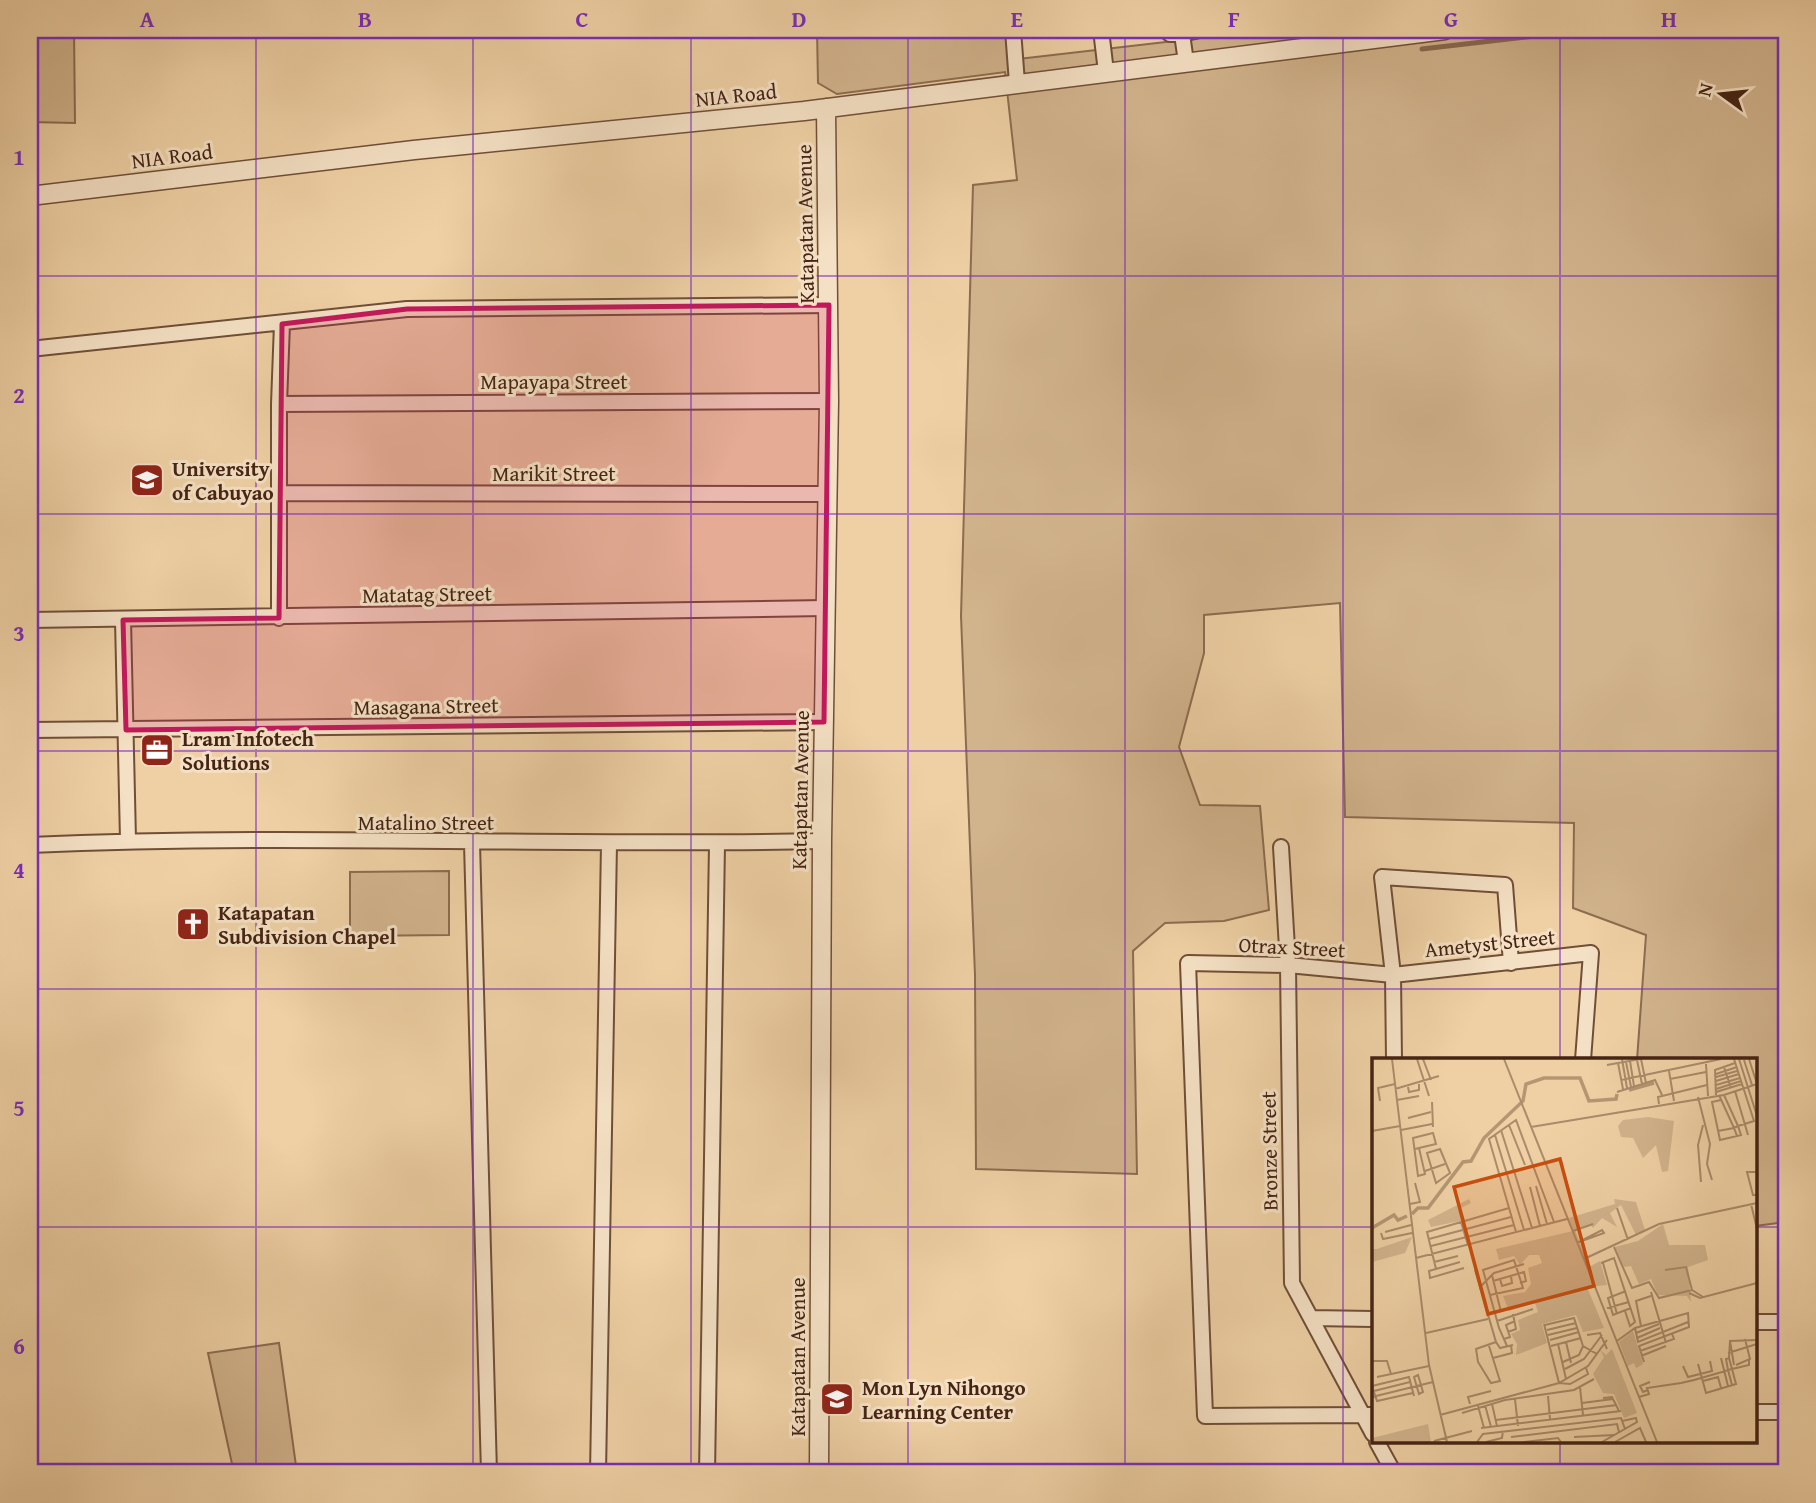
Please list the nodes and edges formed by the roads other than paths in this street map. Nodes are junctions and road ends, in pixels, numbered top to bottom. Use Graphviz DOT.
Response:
graph roads {
  1 [pos="1013,30"];
  2 [pos="1101,30"];
  3 [pos="1165,30"];
  4 [pos="1199,30"];
  5 [pos="1445,30"];
  6 [pos="1420,31"];
  7 [pos="1182,34"];
  8 [pos="1186,62"];
  9 [pos="1106,72"];
  10 [pos="1017,83"];
  11 [pos="826,108"];
  12 [pos="30,196"];
  13 [pos="829,305"];
  14 [pos="282,324"];
  15 [pos="30,349"];
  16 [pos="829,401"];
  17 [pos="279,404"];
  18 [pos="279,493"];
  19 [pos="828,494"];
  20 [pos="825,608"];
  21 [pos="279,618"];
  22 [pos="30,620"];
  23 [pos="123,620"];
  24 [pos="824,722"];
  25 [pos="30,730"];
  26 [pos="126,730"];
  27 [pos="128,840"];
  28 [pos="822,841"];
  29 [pos="472,843"];
  30 [pos="609,844"];
  31 [pos="717,844"];
  32 [pos="30,845"];
  33 [pos="1281,847"];
  34 [pos="1511,962"];
  35 [pos="1288,965"];
  36 [pos="1393,975"];
  37 [pos="1394,1058"];
  38 [pos="1583,1058"];
  39 [pos="1311,1318"];
  40 [pos="1372,1319"];
  41 [pos="1756,1322"];
  42 [pos="1786,1322"];
  43 [pos="1756,1412"];
  44 [pos="1786,1412"];
  45 [pos="1368,1415"];
  46 [pos="1378,1444"];
  47 [pos="489,1473"];
  48 [pos="598,1473"];
  49 [pos="707,1473"];
  50 [pos="819,1473"];
  51 [pos="1394,1473"];
  1 -- 10 [label="street"];
  2 -- 9 [label="street"];
  3 -- 7 [label="street"];
  4 -- 7 [label="street"];
  5 -- 6 [label="street, NIA Road"];
  6 -- 8 [label="street, NIA Road"];
  7 -- 8 [label="street"];
  8 -- 9 [label="street, NIA Road"];
  9 -- 10 [label="street, NIA Road"];
  10 -- 11 [label="street, NIA Road"];
  11 -- 12 [label="street, NIA Road"];
  11 -- 13 [label="street, Katapatan Avenue"];
  13 -- 14 [label="street"];
  13 -- 16 [label="street, Katapatan Avenue"];
  14 -- 15 [label="street"];
  14 -- 17 [label="street"];
  16 -- 17 [label="street, Mapayapa Street"];
  16 -- 19 [label="street, Katapatan Avenue"];
  17 -- 18 [label="street"];
  18 -- 19 [label="street, Marikit Street"];
  18 -- 21 [label="street"];
  19 -- 20 [label="street, Katapatan Avenue"];
  20 -- 21 [label="street, Matatag Street"];
  20 -- 24 [label="street, Katapatan Avenue"];
  21 -- 23 [label="street, Matatag Street"];
  22 -- 23 [label="street, Matatag Street"];
  23 -- 26 [label="street"];
  24 -- 26 [label="street, Masagana Street"];
  24 -- 28 [label="street, Katapatan Avenue"];
  25 -- 26 [label="street, Masagana Street"];
  26 -- 27 [label="street"];
  27 -- 29 [label="street, Matalino Street"];
  27 -- 32 [label="street, Matalino Street"];
  28 -- 31 [label="street, Matalino Street"];
  28 -- 50 [label="street, Katapatan Avenue"];
  29 -- 30 [label="street, Matalino Street"];
  29 -- 47 [label="street"];
  30 -- 31 [label="street, Matalino Street"];
  30 -- 48 [label="street"];
  31 -- 49 [label="street"];
  33 -- 35 [label="street, Bronze Street"];
  34 -- 36 [label="street, Ametyst Street"];
  34 -- 36 [label="street"];
  34 -- 38 [label="street, Ametyst Street"];
  35 -- 36 [label="street, Otrax Street"];
  35 -- 39 [label="street, Bronze Street"];
  35 -- 45 [label="street, Otrax Street"];
  36 -- 37 [label="street"];
  39 -- 40 [label="street"];
  39 -- 45 [label="street, Bronze Street"];
  41 -- 42 [label="street"];
  43 -- 44 [label="street"];
  46 -- 51 [label="street"];
}
